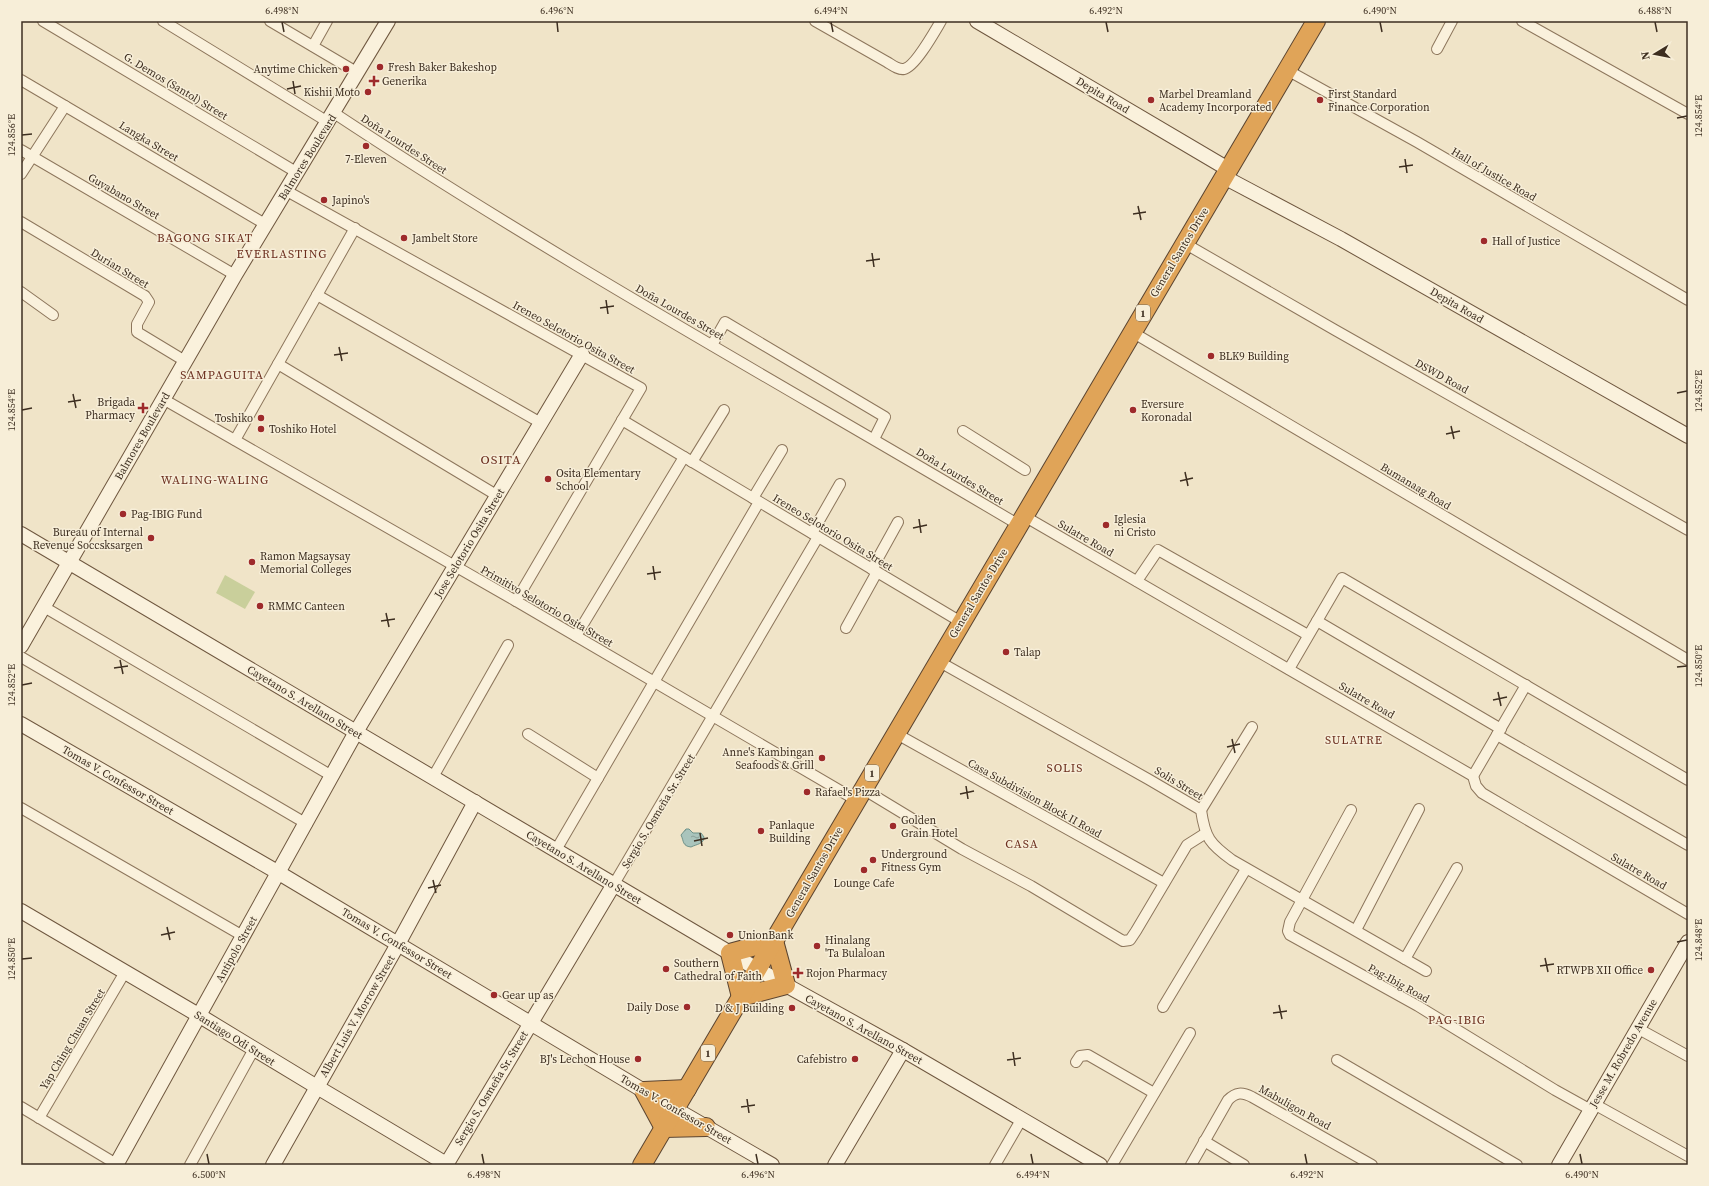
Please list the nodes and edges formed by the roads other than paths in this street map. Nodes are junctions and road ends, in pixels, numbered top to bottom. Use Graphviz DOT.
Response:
graph roads {
  1 [pos="43,21"];
  2 [pos="162,21"];
  3 [pos="270,21"];
  4 [pos="327,21"];
  5 [pos="388,21"];
  6 [pos="815,21"];
  7 [pos="942,21"];
  8 [pos="977,21"];
  9 [pos="1316,21"];
  10 [pos="1452,21"];
  11 [pos="1522,21"];
  12 [pos="312,46"];
  13 [pos="1437,49"];
  14 [pos="1287,70"];
  15 [pos="358,73"];
  16 [pos="21,80"];
  17 [pos="65,106"];
  18 [pos="1688,114"];
  19 [pos="331,117"];
  20 [pos="21,150"];
  21 [pos="32,157"];
  22 [pos="296,172"];
  23 [pos="1226,173"];
  24 [pos="21,174"];
  25 [pos="285,190"];
  26 [pos="21,222"];
  27 [pos="265,224"];
  28 [pos="355,228"];
  29 [pos="1184,243"];
  30 [pos="235,275"];
  31 [pos="21,292"];
  32 [pos="317,295"];
  33 [pos="1688,300"];
  34 [pos="53,314"];
  35 [pos="1132,332"];
  36 [pos="712,344"];
  37 [pos="582,354"];
  38 [pos="185,361"];
  39 [pos="278,364"];
  40 [pos="163,399"];
  41 [pos="724,410"];
  42 [pos="622,420"];
  43 [pos="542,423"];
  44 [pos="963,431"];
  45 [pos="1688,436"];
  46 [pos="874,439"];
  47 [pos="236,440"];
  48 [pos="782,450"];
  49 [pos="688,460"];
  50 [pos="1025,470"];
  51 [pos="840,484"];
  52 [pos="498,496"];
  53 [pos="756,500"];
  54 [pos="1021,520"];
  55 [pos="898,522"];
  56 [pos="1688,530"];
  57 [pos="21,534"];
  58 [pos="815,535"];
  59 [pos="70,563"];
  60 [pos="456,567"];
  61 [pos="874,571"];
  62 [pos="1137,581"];
  63 [pos="516,601"];
  64 [pos="44,607"];
  65 [pos="1317,621"];
  66 [pos="960,622"];
  67 [pos="846,628"];
  68 [pos="1308,635"];
  69 [pos="576,636"];
  70 [pos="508,645"];
  71 [pos="21,646"];
  72 [pos="21,657"];
  73 [pos="1688,660"];
  74 [pos="938,661"];
  75 [pos="1289,669"];
  76 [pos="654,682"];
  77 [pos="1526,685"];
  78 [pos="713,716"];
  79 [pos="21,724"];
  80 [pos="1252,727"];
  81 [pos="356,732"];
  82 [pos="1499,732"];
  83 [pos="895,733"];
  84 [pos="528,734"];
  85 [pos="332,776"];
  86 [pos="1473,776"];
  87 [pos="433,778"];
  88 [pos="598,778"];
  89 [pos="1688,780"];
  90 [pos="860,795"];
  91 [pos="475,802"];
  92 [pos="21,808"];
  93 [pos="1418,809"];
  94 [pos="1201,810"];
  95 [pos="1351,810"];
  96 [pos="307,824"];
  97 [pos="1206,832"];
  98 [pos="1688,845"];
  99 [pos="556,850"];
  100 [pos="1457,868"];
  101 [pos="1246,869"];
  102 [pos="279,873"];
  103 [pos="1164,883"];
  104 [pos="614,884"];
  105 [pos="1303,900"];
  106 [pos="21,911"];
  107 [pos="1688,914"];
  108 [pos="1356,930"];
  109 [pos="243,936"];
  110 [pos="774,941"];
  111 [pos="1688,942"];
  112 [pos="398,944"];
  113 [pos="730,953"];
  114 [pos="1405,959"];
  115 [pos="757,970"];
  116 [pos="1426,971"];
  117 [pos="126,972"];
  118 [pos="786,985"];
  119 [pos="741,997"];
  120 [pos="1163,1007"];
  121 [pos="200,1016"];
  122 [pos="530,1023"];
  123 [pos="1637,1028"];
  124 [pos="1190,1033"];
  125 [pos="254,1049"];
  126 [pos="903,1050"];
  127 [pos="1688,1056"];
  128 [pos="1337,1060"];
  129 [pos="1076,1062"];
  130 [pos="317,1088"];
  131 [pos="687,1089"];
  132 [pos="644,1091"];
  133 [pos="1154,1093"];
  134 [pos="21,1107"];
  135 [pos="1593,1107"];
  136 [pos="674,1109"];
  137 [pos="38,1118"];
  138 [pos="1021,1120"];
  139 [pos="706,1127"];
  140 [pos="664,1128"];
  141 [pos="1204,1141"];
  142 [pos="1688,1156"];
  143 [pos="117,1165"];
  144 [pos="190,1165"];
  145 [pos="273,1165"];
  146 [pos="447,1165"];
  147 [pos="642,1165"];
  148 [pos="772,1165"];
  149 [pos="835,1165"];
  150 [pos="995,1165"];
  151 [pos="1100,1165"];
  152 [pos="1112,1165"];
  153 [pos="1191,1165"];
  154 [pos="1244,1165"];
  155 [pos="1372,1165"];
  156 [pos="1517,1165"];
  157 [pos="1559,1165"];
  1 -- 22 [label="street, G. Demos (Santol) Street"];
  2 -- 19 [label="street, Doña Lourdes Street"];
  3 -- 12 [label="street"];
  4 -- 12 [label="street"];
  5 -- 15 [label="street, Balmores Boulevard"];
  6 -- 7 [label="street"];
  8 -- 23 [label="street, Depita Road"];
  9 -- 14 [label="highway, General Santos Drive / 1"];
  10 -- 13 [label="street"];
  11 -- 18 [label="street"];
  12 -- 15 [label="street"];
  14 -- 23 [label="highway, General Santos Drive / 1"];
  14 -- 33 [label="street, Hall of Justice Road"];
  15 -- 19 [label="street, Balmores Boulevard"];
  16 -- 17 [label="street, Langka Street"];
  17 -- 21 [label="street"];
  17 -- 27 [label="street, Langka Street"];
  19 -- 22 [label="street, Balmores Boulevard"];
  19 -- 36 [label="street, Doña Lourdes Street"];
  20 -- 21 [label="street, Guyabano Street"];
  21 -- 24 [label="street"];
  21 -- 30 [label="street, Guyabano Street"];
  22 -- 25 [label="street, Balmores Boulevard"];
  23 -- 29 [label="highway, General Santos Drive / 1"];
  23 -- 45 [label="street, Depita Road"];
  25 -- 27 [label="street, Balmores Boulevard"];
  25 -- 28 [label="street, Ireneo Selotorio Osita Street"];
  26 -- 38 [label="street, Durian Street"];
  27 -- 30 [label="street, Balmores Boulevard"];
  28 -- 32 [label="street"];
  28 -- 37 [label="street, Ireneo Selotorio Osita Street"];
  29 -- 35 [label="highway, General Santos Drive / 1"];
  29 -- 56 [label="street, DSWD Road"];
  30 -- 38 [label="street, Balmores Boulevard"];
  31 -- 34 [label="street"];
  32 -- 39 [label="street"];
  32 -- 43 [label="street"];
  35 -- 54 [label="highway, General Santos Drive / 1"];
  35 -- 73 [label="street, Bumanaag Road"];
  36 -- 46 [label="street, Doña Lourdes Street"];
  36 -- 46 [label="street"];
  37 -- 42 [label="street, Ireneo Selotorio Osita Street"];
  37 -- 43 [label="street, Jose Selotorio Osita Street"];
  38 -- 40 [label="street, Balmores Boulevard"];
  39 -- 47 [label="street"];
  39 -- 52 [label="street"];
  40 -- 47 [label="street, Primitivo Selotorio Osita Street"];
  40 -- 59 [label="street, Balmores Boulevard"];
  41 -- 49 [label="street"];
  42 -- 49 [label="street, Ireneo Selotorio Osita Street"];
  42 -- 63 [label="street"];
  43 -- 52 [label="street, Jose Selotorio Osita Street"];
  44 -- 50 [label="street"];
  46 -- 54 [label="street, Doña Lourdes Street"];
  47 -- 60 [label="street, Primitivo Selotorio Osita Street"];
  48 -- 53 [label="street"];
  49 -- 53 [label="street, Ireneo Selotorio Osita Street"];
  49 -- 69 [label="street"];
  51 -- 58 [label="street, Sergio S. Osmeña Sr. Street"];
  52 -- 60 [label="street, Jose Selotorio Osita Street"];
  53 -- 58 [label="street, Ireneo Selotorio Osita Street"];
  53 -- 76 [label="street"];
  54 -- 62 [label="street, Sulatre Road"];
  54 -- 66 [label="highway, General Santos Drive / 1"];
  55 -- 61 [label="street"];
  57 -- 59 [label="street, Cayetano S. Arellano Street"];
  58 -- 61 [label="street, Ireneo Selotorio Osita Street"];
  58 -- 78 [label="street, Sergio S. Osmeña Sr. Street"];
  59 -- 64 [label="street, Balmores Boulevard"];
  59 -- 81 [label="street, Cayetano S. Arellano Street"];
  60 -- 63 [label="street, Primitivo Selotorio Osita Street"];
  60 -- 81 [label="street, Jose Selotorio Osita Street"];
  61 -- 66 [label="street, Ireneo Selotorio Osita Street"];
  61 -- 67 [label="street"];
  62 -- 68 [label="street"];
  62 -- 75 [label="street, Sulatre Road"];
  63 -- 69 [label="street, Primitivo Selotorio Osita Street"];
  64 -- 71 [label="street, Balmores Boulevard"];
  64 -- 85 [label="street"];
  65 -- 68 [label="street"];
  65 -- 77 [label="street"];
  65 -- 82 [label="street"];
  66 -- 74 [label="highway, General Santos Drive / 1"];
  68 -- 75 [label="street"];
  69 -- 76 [label="street, Primitivo Selotorio Osita Street"];
  70 -- 87 [label="street"];
  72 -- 96 [label="street"];
  74 -- 83 [label="highway, General Santos Drive / 1"];
  74 -- 94 [label="street, Solis Street"];
  75 -- 86 [label="street, Sulatre Road"];
  76 -- 78 [label="street, Primitivo Selotorio Osita Street"];
  76 -- 88 [label="street"];
  77 -- 82 [label="street"];
  77 -- 89 [label="street"];
  78 -- 90 [label="street, Primitivo Selotorio Osita Street"];
  78 -- 104 [label="street, Sergio S. Osmeña Sr. Street"];
  79 -- 102 [label="street, Tomas V. Confessor Street"];
  80 -- 94 [label="street"];
  81 -- 85 [label="street, Antipolo Street"];
  81 -- 87 [label="street, Cayetano S. Arellano Street"];
  82 -- 86 [label="street"];
  82 -- 98 [label="street"];
  83 -- 90 [label="highway, General Santos Drive / 1"];
  83 -- 103 [label="street, Casa Subdivision Block II Road"];
  84 -- 88 [label="street"];
  85 -- 96 [label="street, Antipolo Street"];
  86 -- 107 [label="street, Sulatre Road"];
  87 -- 91 [label="street, Cayetano S. Arellano Street"];
  88 -- 99 [label="street"];
  90 -- 103 [label="street, Primitivo Selotorio Osita Street"];
  90 -- 110 [label="highway, General Santos Drive / 1"];
  91 -- 99 [label="street, Cayetano S. Arellano Street"];
  91 -- 112 [label="street, Albert Luis V. Morrow Street"];
  92 -- 109 [label="street"];
  93 -- 108 [label="street"];
  94 -- 97 [label="street, Solis Street"];
  95 -- 105 [label="street, Pag-Ibig Road"];
  96 -- 102 [label="street, Antipolo Street"];
  97 -- 101 [label="street, Solis Street"];
  97 -- 103 [label="street"];
  99 -- 104 [label="street, Cayetano S. Arellano Street"];
  100 -- 114 [label="street"];
  101 -- 105 [label="street, Solis Street"];
  101 -- 120 [label="street"];
  102 -- 109 [label="street, Antipolo Street"];
  102 -- 112 [label="street, Tomas V. Confessor Street"];
  104 -- 113 [label="street, Cayetano S. Arellano Street"];
  104 -- 122 [label="street, Sergio S. Osmeña Sr. Street"];
  105 -- 108 [label="street, Solis Street"];
  105 -- 135 [label="street, Pag-Ibig Road"];
  106 -- 117 [label="street, Santiago Odi Street"];
  108 -- 114 [label="street, Solis Street"];
  109 -- 121 [label="street, Antipolo Street"];
  110 -- 113 [label="highway"];
  110 -- 115 [label="highway, General Santos Drive / 1"];
  110 -- 118 [label="highway"];
  111 -- 123 [label="street, Jesse M. Robredo Avenue"];
  112 -- 122 [label="street, Tomas V. Confessor Street"];
  112 -- 130 [label="street, Albert Luis V. Morrow Street"];
  113 -- 115 [label="street, Cayetano S. Arellano Street"];
  113 -- 119 [label="highway"];
  114 -- 116 [label="street, Solis Street"];
  115 -- 118 [label="street, Cayetano S. Arellano Street"];
  115 -- 119 [label="highway, General Santos Drive / 1"];
  117 -- 121 [label="street, Santiago Odi Street"];
  117 -- 137 [label="street, Yap Ching Chuan Street"];
  118 -- 119 [label="highway"];
  118 -- 126 [label="street, Cayetano S. Arellano Street"];
  119 -- 131 [label="highway, General Santos Drive / 1"];
  121 -- 125 [label="street, Santiago Odi Street"];
  121 -- 143 [label="street, Antipolo Street"];
  122 -- 132 [label="street, Tomas V. Confessor Street"];
  122 -- 146 [label="street, Sergio S. Osmeña Sr. Street"];
  123 -- 127 [label="street"];
  123 -- 135 [label="street, Jesse M. Robredo Avenue"];
  124 -- 133 [label="street"];
  125 -- 130 [label="street, Santiago Odi Street"];
  125 -- 144 [label="street"];
  126 -- 138 [label="street, Cayetano S. Arellano Street"];
  126 -- 149 [label="street"];
  128 -- 156 [label="street"];
  129 -- 133 [label="street"];
  130 -- 145 [label="street, Albert Luis V. Morrow Street"];
  130 -- 146 [label="street, Santiago Odi Street"];
  131 -- 132 [label="highway"];
  131 -- 136 [label="highway, General Santos Drive / 1"];
  132 -- 136 [label="street, Tomas V. Confessor Street"];
  132 -- 140 [label="highway"];
  133 -- 152 [label="street"];
  134 -- 137 [label="street"];
  135 -- 142 [label="street, Pag-Ibig Road"];
  135 -- 157 [label="street, Jesse M. Robredo Avenue"];
  136 -- 139 [label="street, Tomas V. Confessor Street"];
  136 -- 140 [label="highway, General Santos Drive / 1"];
  137 -- 143 [label="street"];
  138 -- 150 [label="street"];
  138 -- 151 [label="street, Cayetano S. Arellano Street"];
  139 -- 140 [label="highway"];
  139 -- 148 [label="street, Tomas V. Confessor Street"];
  140 -- 147 [label="highway, General Santos Drive / 1"];
  141 -- 153 [label="street, Mabuligon Road"];
  141 -- 154 [label="street"];
  141 -- 155 [label="street, Mabuligon Road"];
}
